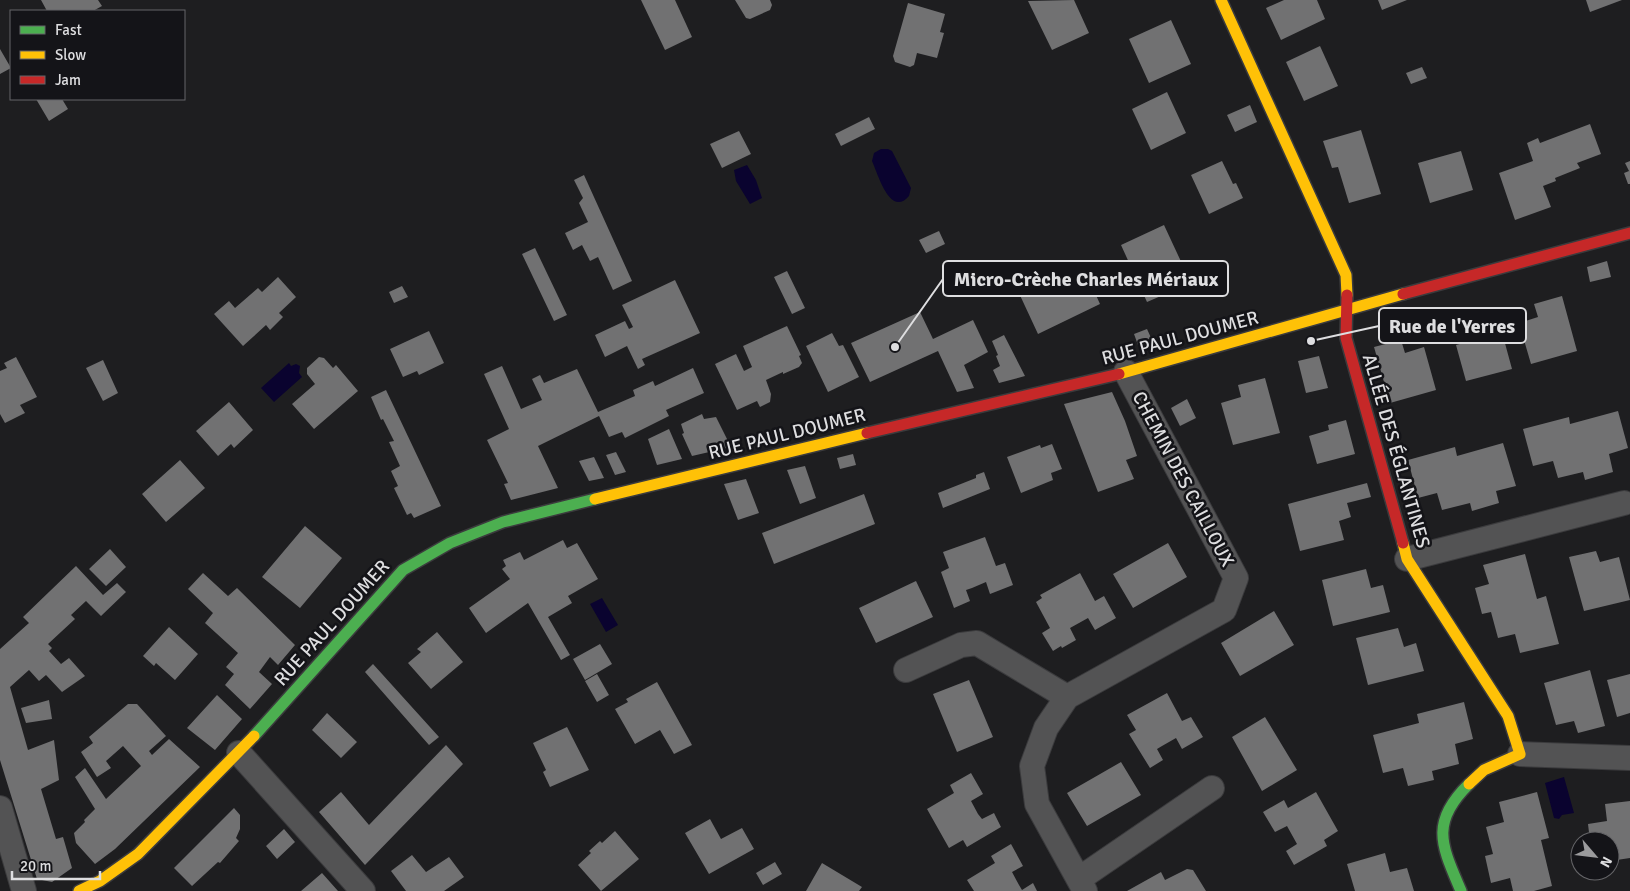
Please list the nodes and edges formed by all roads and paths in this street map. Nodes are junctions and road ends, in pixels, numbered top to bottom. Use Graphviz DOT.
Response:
graph roads {
  1 [pos="1221,0"];
  2 [pos="1630,233"];
  3 [pos="1348,310"];
  4 [pos="1126,372"];
  5 [pos="1624,503"];
  6 [pos="1407,559"];
  7 [pos="906,670"];
  8 [pos="1067,697"];
  9 [pos="239,753"];
  10 [pos="1520,754"];
  11 [pos="1630,758"];
  12 [pos="1212,788"];
  13 [pos="0,808"];
  14 [pos="1082,885"];
  15 [pos="24,891"];
  16 [pos="79,891"];
  17 [pos="363,891"];
  18 [pos="1461,891"];
  1 -- 3 [label="street, ALLÉE DES ÉGLANTINES"];
  2 -- 3 [label="street, RUE PAUL DOUMER"];
  3 -- 4 [label="street, RUE PAUL DOUMER"];
  3 -- 6 [label="street, ALLÉE DES ÉGLANTINES"];
  4 -- 8 [label="street, CHEMIN DES CAILLOUX"];
  4 -- 9 [label="street, RUE PAUL DOUMER"];
  5 -- 6 [label="street"];
  6 -- 10 [label="street, ALLÉE DES ÉGLANTINES"];
  7 -- 8 [label="street"];
  8 -- 14 [label="street, CHEMIN DES CAILLOUX"];
  9 -- 16 [label="street, RUE PAUL DOUMER"];
  9 -- 17 [label="street"];
  10 -- 11 [label="street"];
  10 -- 18 [label="street"];
  12 -- 14 [label="street"];
  13 -- 15 [label="street"];
}
